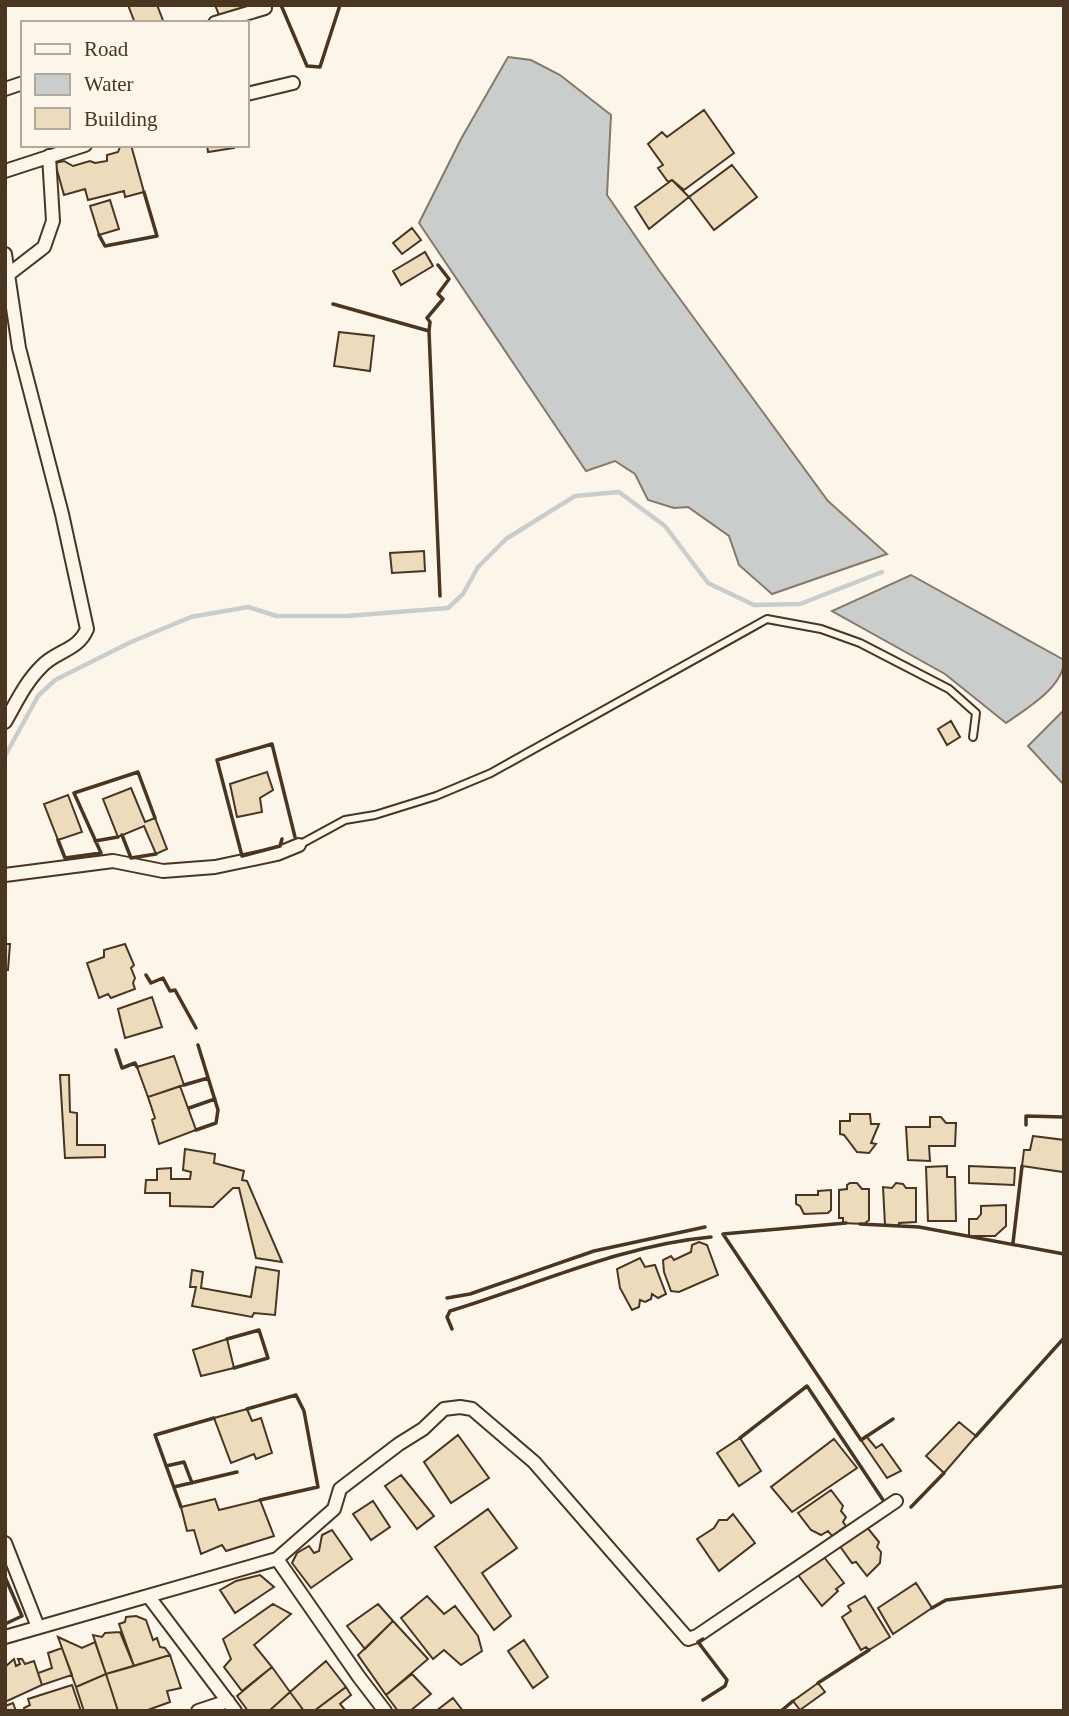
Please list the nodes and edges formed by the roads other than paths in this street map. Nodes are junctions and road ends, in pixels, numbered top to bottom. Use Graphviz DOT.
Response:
graph roads {
  1 [pos="265,8"];
  2 [pos="222,21"];
  3 [pos="293,83"];
  4 [pos="248,94"];
  5 [pos="79,147"];
  6 [pos="50,156"];
  7 [pos="5,171"];
  8 [pos="5,254"];
  9 [pos="9,274"];
  10 [pos="5,722"];
  11 [pos="974,737"];
  12 [pos="299,845"];
  13 [pos="5,874"];
  14 [pos="896,1501"];
  15 [pos="5,1543"];
  16 [pos="277,1559"];
  17 [pos="149,1597"];
  18 [pos="38,1627"];
  19 [pos="5,1637"];
  20 [pos="231,1706"];
  21 [pos="198,1711"];
  22 [pos="385,1711"];
  1 -- 2 [label="street"];
  3 -- 4 [label="street"];
  5 -- 6 [label="street"];
  6 -- 7 [label="street"];
  6 -- 9 [label="street"];
  8 -- 9 [label="street"];
  9 -- 10 [label="street"];
  11 -- 12 [label="lane"];
  12 -- 13 [label="street"];
  14 -- 16 [label="street"];
  15 -- 18 [label="street"];
  16 -- 17 [label="street"];
  16 -- 22 [label="street"];
  17 -- 18 [label="street"];
  17 -- 20 [label="street"];
  18 -- 19 [label="street"];
  20 -- 21 [label="street"];
}
